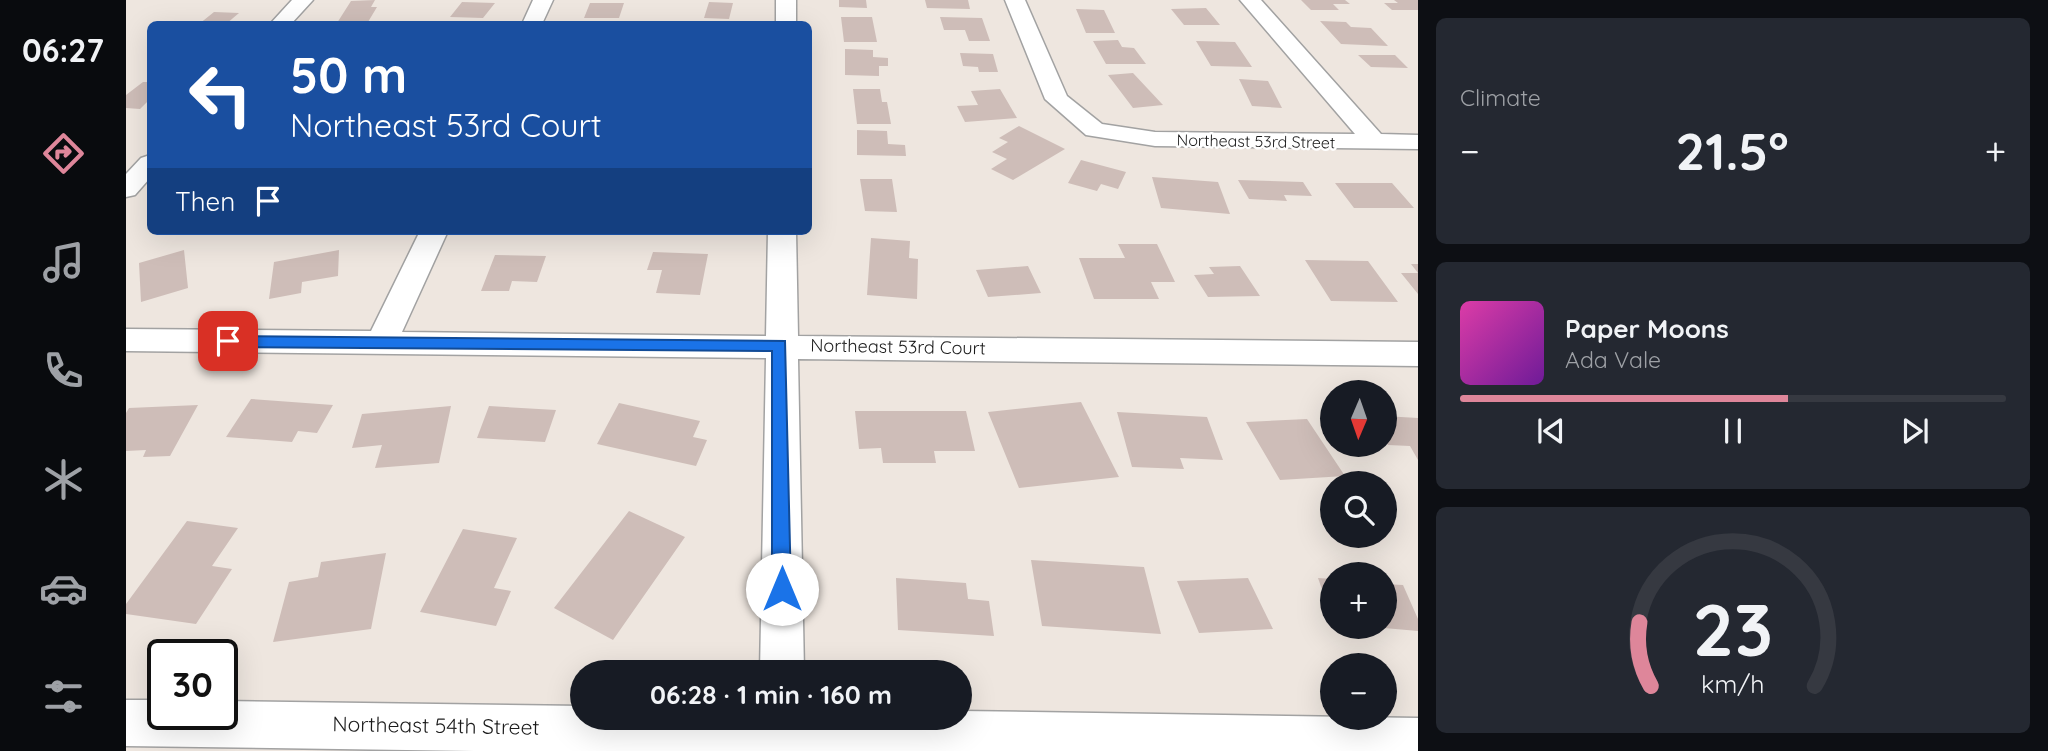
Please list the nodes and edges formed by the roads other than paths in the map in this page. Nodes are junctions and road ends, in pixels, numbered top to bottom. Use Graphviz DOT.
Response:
graph roads {
  1 [pos="303,0"];
  2 [pos="543,0"];
  3 [pos="786,0"];
  4 [pos="1015,0"];
  5 [pos="1250,0"];
  6 [pos="283,21"];
  7 [pos="533,21"];
  8 [pos="786,21"];
  9 [pos="1375,142"];
  10 [pos="1418,142"];
  11 [pos="147,166"];
  12 [pos="126,189"];
  13 [pos="432,235"];
  14 [pos="782,235"];
  15 [pos="126,340"];
  16 [pos="381,343"];
  17 [pos="780,345"];
  18 [pos="1418,354"];
  19 [pos="782,660"];
  20 [pos="126,723"];
  21 [pos="782,733"];
  22 [pos="212,737"];
  23 [pos="1418,741"];
  24 [pos="1332,746"];
  1 -- 6 [label="street"];
  2 -- 7 [label="street"];
  3 -- 8 [label="street"];
  4 -- 9 [label="street, Northeast 53rd Street"];
  5 -- 9 [label="street"];
  9 -- 10 [label="street, Northeast 53rd Street"];
  11 -- 12 [label="street"];
  13 -- 16 [label="street"];
  14 -- 17 [label="street"];
  15 -- 16 [label="street, Northeast 53rd Court"];
  16 -- 17 [label="street, Northeast 53rd Court"];
  17 -- 18 [label="street, Northeast 53rd Court"];
  17 -- 19 [label="street"];
  20 -- 22 [label="street, Northeast 54th Street"];
  21 -- 22 [label="street, Northeast 54th Street"];
  21 -- 24 [label="street, Northeast 54th Street"];
  23 -- 24 [label="street, Northeast 54th Street"];
}
